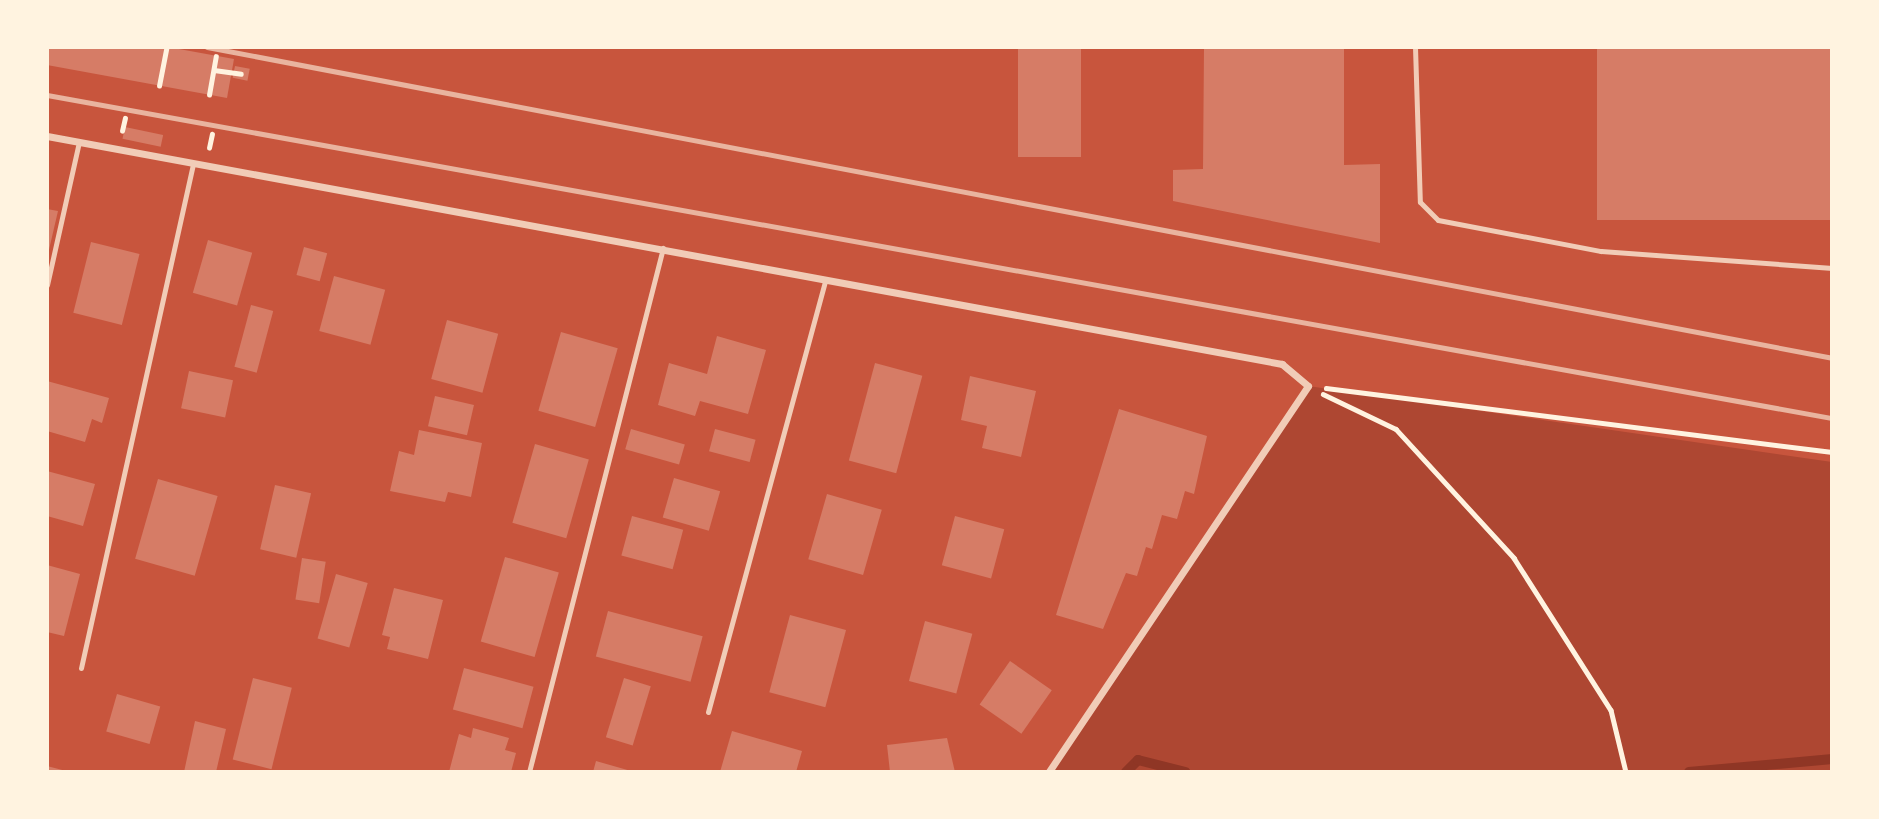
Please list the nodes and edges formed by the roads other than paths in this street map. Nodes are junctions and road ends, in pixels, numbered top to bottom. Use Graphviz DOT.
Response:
graph roads {
  1 [pos="1415,47"];
  2 [pos="47,136"];
  3 [pos="79,142"];
  4 [pos="193,164"];
  5 [pos="663,248"];
  6 [pos="1832,268"];
  7 [pos="825,280"];
  8 [pos="47,285"];
  9 [pos="82,668"];
  10 [pos="708,712"];
  11 [pos="529,772"];
  12 [pos="1049,772"];
  1 -- 6 [label="lane"];
  2 -- 3 [label="street"];
  3 -- 4 [label="street"];
  3 -- 8 [label="lane"];
  4 -- 5 [label="street"];
  4 -- 9 [label="lane"];
  5 -- 7 [label="street"];
  5 -- 11 [label="lane"];
  7 -- 10 [label="lane"];
  7 -- 12 [label="street"];
}
